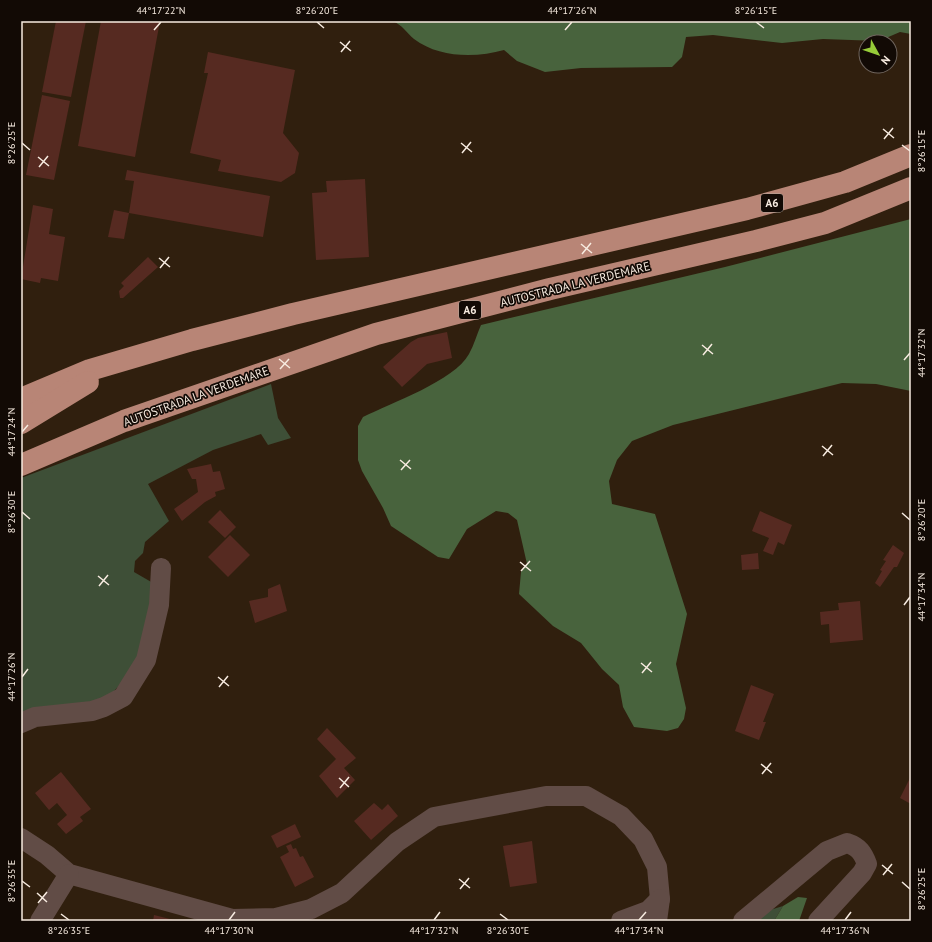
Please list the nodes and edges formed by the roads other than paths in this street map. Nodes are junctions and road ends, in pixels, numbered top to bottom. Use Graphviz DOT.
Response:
graph roads {
  1 [pos="911,155"];
  2 [pos="911,188"];
  3 [pos="145,354"];
  4 [pos="21,399"];
  5 [pos="21,423"];
  6 [pos="26,462"];
  7 [pos="161,568"];
  8 [pos="21,723"];
  9 [pos="21,838"];
  10 [pos="69,874"];
  11 [pos="660,899"];
  12 [pos="40,921"];
  13 [pos="621,921"];
  14 [pos="657,921"];
  15 [pos="743,921"];
  16 [pos="818,921"];
  1 -- 3 [label="highway, A6"];
  2 -- 6 [label="highway, AUTOSTRADA LA VERDEMARE / A6"];
  3 -- 4 [label="highway"];
  3 -- 5 [label="highway"];
  7 -- 8 [label="street"];
  9 -- 10 [label="street"];
  10 -- 11 [label="street"];
  10 -- 12 [label="street"];
  11 -- 13 [label="street"];
  11 -- 14 [label="street"];
  15 -- 16 [label="street"];
}
